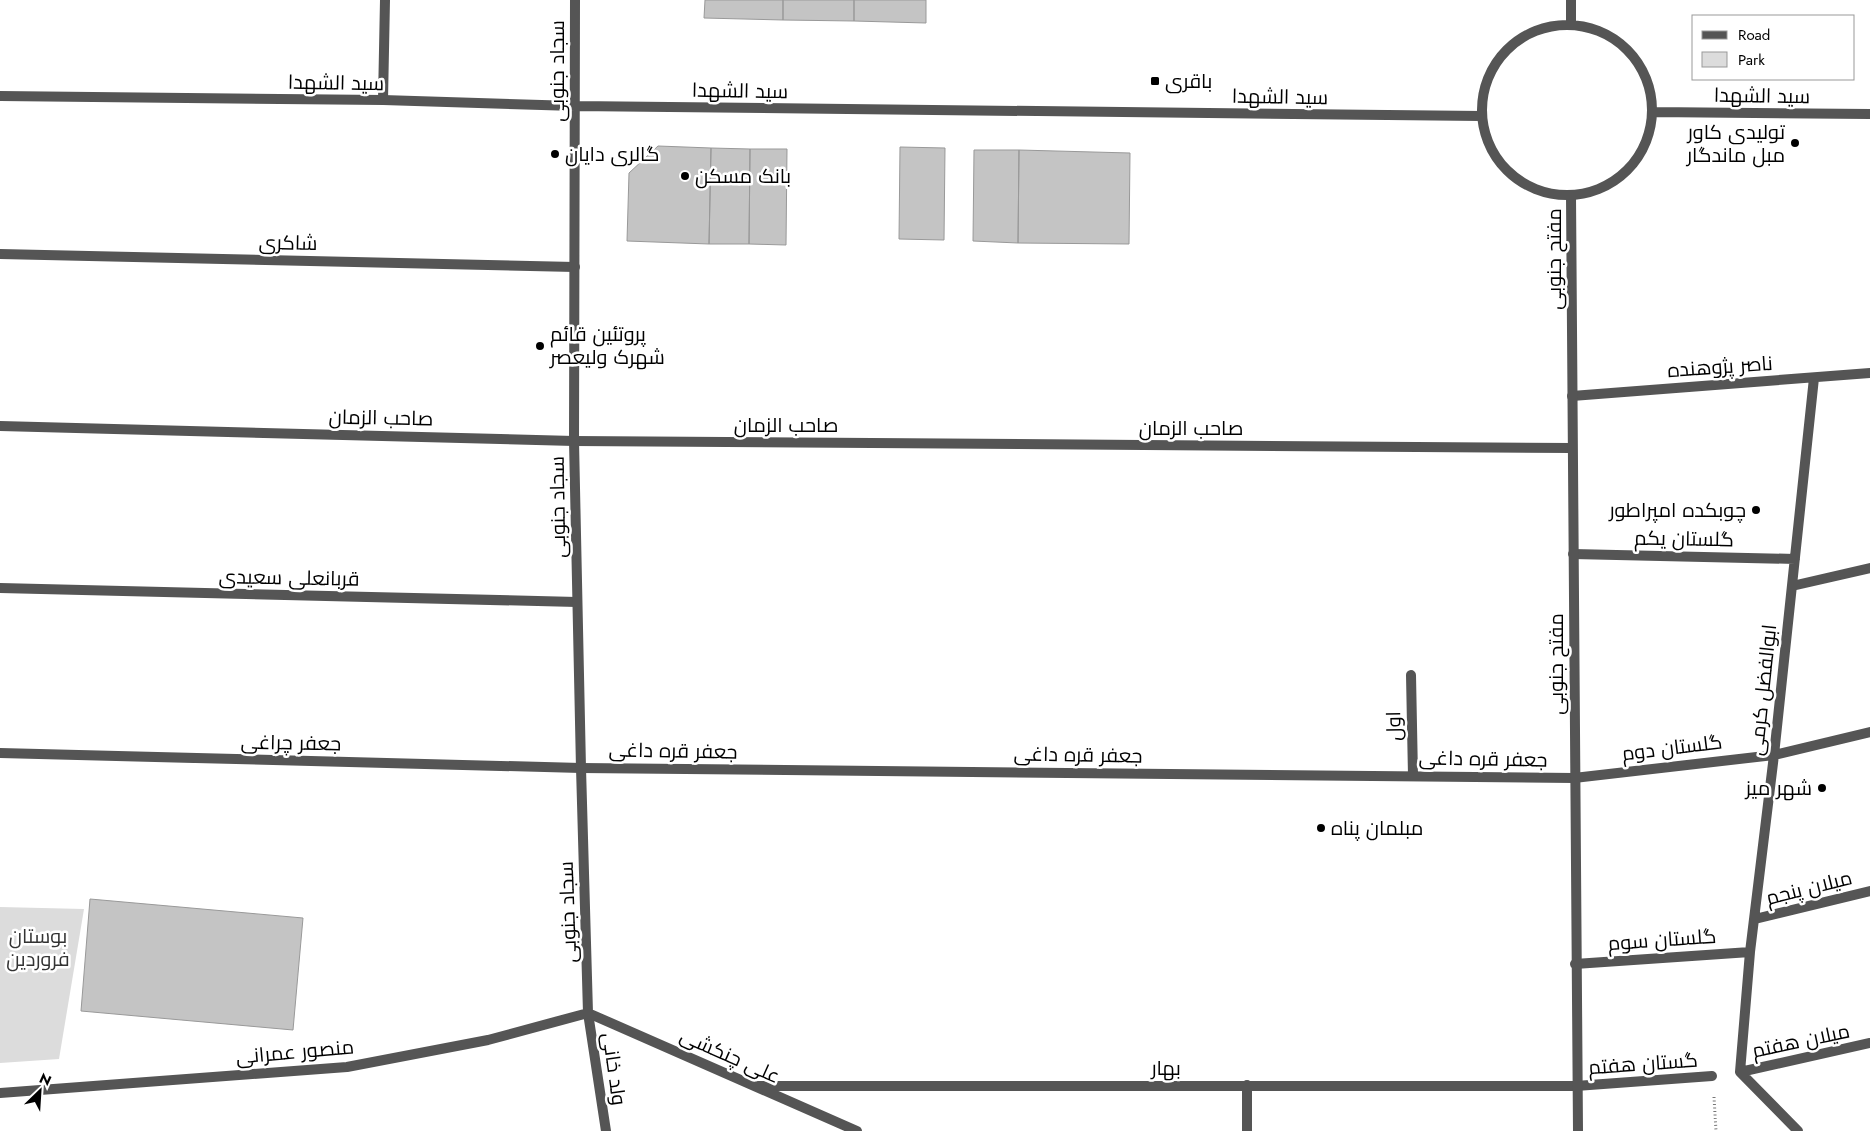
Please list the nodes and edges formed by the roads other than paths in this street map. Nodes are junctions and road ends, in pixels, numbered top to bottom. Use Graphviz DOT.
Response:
graph roads {
  1 [pos="385,0"];
  2 [pos="575,0"];
  3 [pos="1572,0"];
  4 [pos="1571,25"];
  5 [pos="0,96"];
  6 [pos="383,100"];
  7 [pos="575,106"];
  8 [pos="1653,112"];
  9 [pos="1870,114"];
  10 [pos="1481,116"];
  11 [pos="1571,196"];
  12 [pos="0,254"];
  13 [pos="575,267"];
  14 [pos="1870,372"];
  15 [pos="1814,378"];
  16 [pos="1572,396"];
  17 [pos="0,426"];
  18 [pos="574,440"];
  19 [pos="1572,448"];
  20 [pos="1573,554"];
  21 [pos="1795,559"];
  22 [pos="1870,568"];
  23 [pos="1792,586"];
  24 [pos="0,588"];
  25 [pos="577,602"];
  26 [pos="1411,675"];
  27 [pos="1870,732"];
  28 [pos="0,753"];
  29 [pos="1774,755"];
  30 [pos="580,768"];
  31 [pos="1413,776"];
  32 [pos="1574,778"];
  33 [pos="1870,891"];
  34 [pos="1756,919"];
  35 [pos="1750,952"];
  36 [pos="1575,964"];
  37 [pos="588,1013"];
  38 [pos="1870,1043"];
  39 [pos="1740,1072"];
  40 [pos="1712,1076"];
  41 [pos="1246,1085"];
  42 [pos="756,1086"];
  43 [pos="1576,1086"];
  44 [pos="0,1093"];
  45 [pos="606,1131"];
  46 [pos="857,1131"];
  47 [pos="1247,1131"];
  48 [pos="1578,1131"];
  49 [pos="1798,1131"];
  1 -- 6 [label="street"];
  2 -- 7 [label="street, سجاد جنوبی"];
  3 -- 4 [label="street"];
  4 -- 8 [label="street"];
  4 -- 10 [label="street"];
  5 -- 6 [label="street, سید الشهدا"];
  6 -- 7 [label="street, سید الشهدا"];
  7 -- 10 [label="street, سید الشهدا"];
  7 -- 13 [label="street, سجاد جنوبی"];
  8 -- 9 [label="street, سید الشهدا"];
  8 -- 11 [label="street"];
  10 -- 11 [label="street"];
  11 -- 16 [label="street, مفتح جنوبی"];
  12 -- 13 [label="street, شاکری"];
  13 -- 18 [label="street, سجاد جنوبی"];
  14 -- 15 [label="street, ناصر پژوهنده"];
  15 -- 16 [label="street, ناصر پژوهنده"];
  15 -- 21 [label="street, ابوالفضل کرمی"];
  16 -- 19 [label="street, مفتح جنوبی"];
  17 -- 18 [label="street, صاحب الزمان"];
  18 -- 19 [label="street, صاحب الزمان"];
  18 -- 25 [label="street, سجاد جنوبی"];
  19 -- 20 [label="street, مفتح جنوبی"];
  20 -- 21 [label="street, گلستان یکم"];
  20 -- 32 [label="street, مفتح جنوبی"];
  21 -- 23 [label="street, ابوالفضل کرمی"];
  22 -- 23 [label="street"];
  23 -- 29 [label="street, ابوالفضل کرمی"];
  24 -- 25 [label="street, قربانعلی سعیدی"];
  25 -- 30 [label="street, سجاد جنوبی"];
  26 -- 31 [label="street, اول"];
  27 -- 29 [label="street, گلستان دوم"];
  28 -- 30 [label="street, جعفر چراغی"];
  29 -- 32 [label="street, گلستان دوم"];
  29 -- 34 [label="street, ابوالفضل کرمی"];
  30 -- 31 [label="street, جعفر قره داغی"];
  30 -- 37 [label="street, سجاد جنوبی"];
  31 -- 32 [label="street, جعفر قره داغی"];
  32 -- 36 [label="street, مفتح جنوبی"];
  33 -- 34 [label="street, میلان پنجم"];
  34 -- 35 [label="street, ابوالفضل کرمی"];
  35 -- 36 [label="street, گلستان سوم"];
  35 -- 39 [label="street, ابوالفضل کرمی"];
  36 -- 43 [label="street, مفتح جنوبی"];
  37 -- 42 [label="street, علی چنکشی"];
  37 -- 44 [label="street, منصور عمرانی"];
  37 -- 45 [label="street, ولد خانی"];
  38 -- 39 [label="street, میلان هفتم"];
  39 -- 49 [label="street"];
  40 -- 43 [label="street, گستان هفتم"];
  41 -- 42 [label="street, بهار"];
  41 -- 43 [label="street, بهار"];
  41 -- 47 [label="street"];
  42 -- 46 [label="street, علی چنکشی"];
  43 -- 48 [label="street, مفتح جنوبی"];
}
